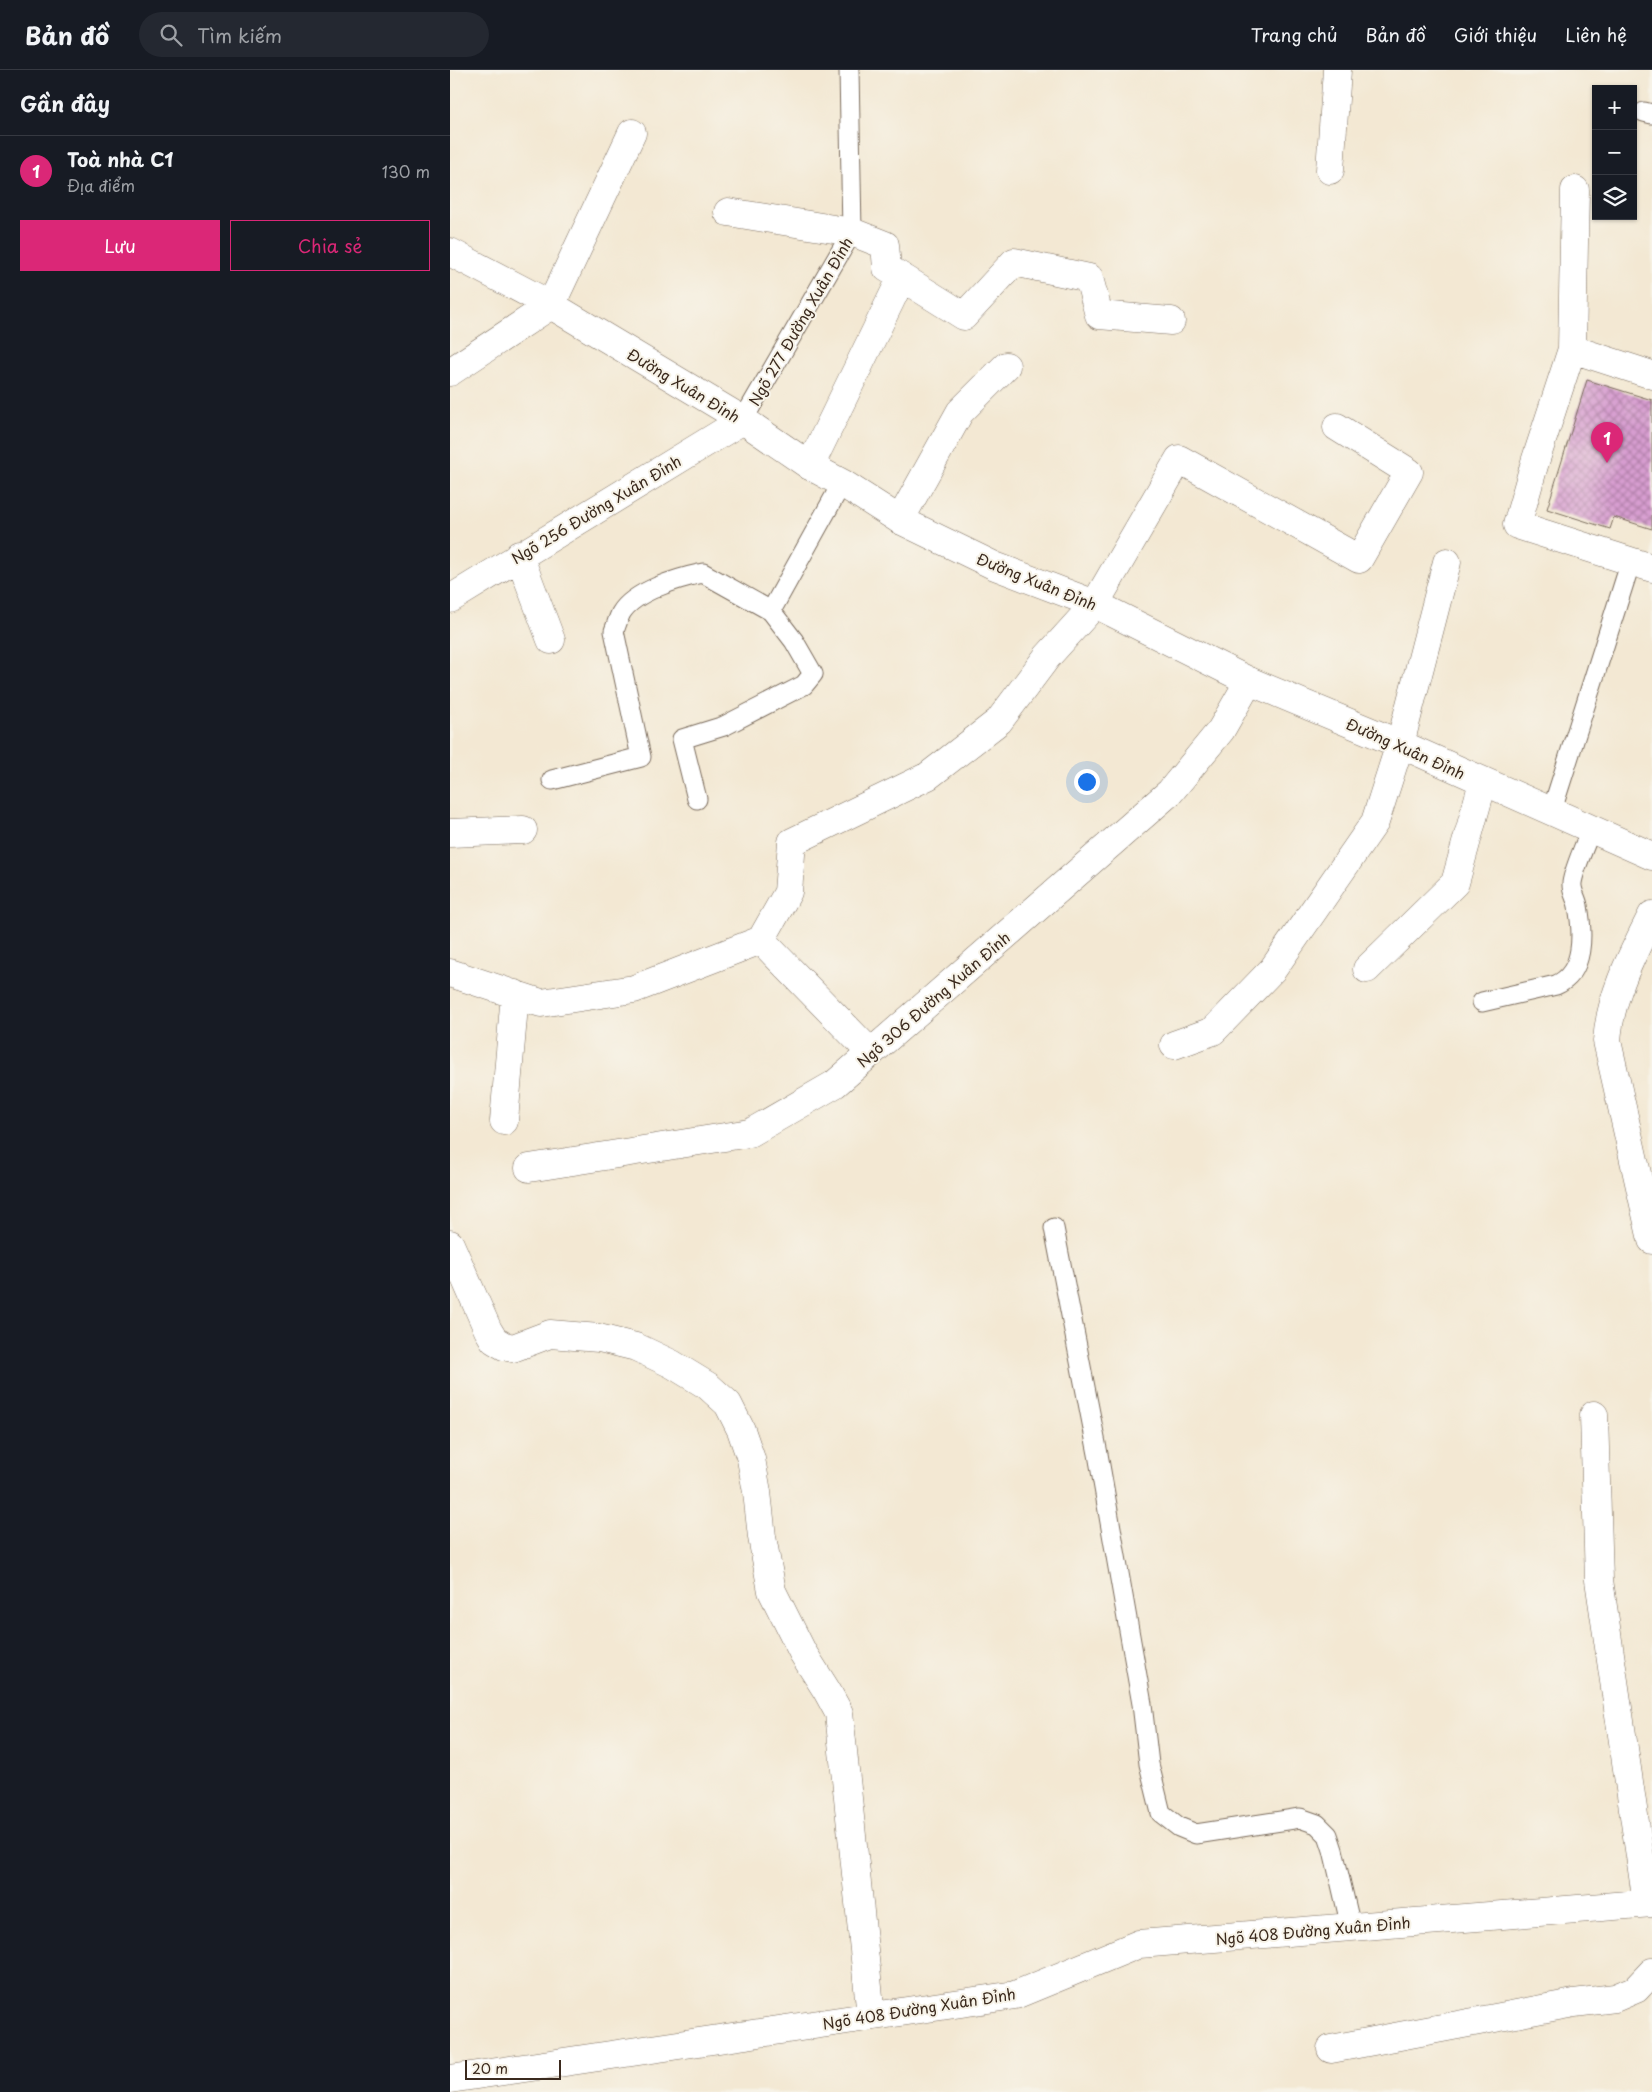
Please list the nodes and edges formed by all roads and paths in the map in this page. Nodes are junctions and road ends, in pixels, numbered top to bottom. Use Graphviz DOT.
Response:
graph roads {
  1 [pos="849,70"];
  2 [pos="1337,70"];
  3 [pos="632,133"];
  4 [pos="1330,170"];
  5 [pos="1575,190"];
  6 [pos="728,212"];
  7 [pos="852,232"];
  8 [pos="450,252"];
  9 [pos="902,277"];
  10 [pos="551,305"];
  11 [pos="1172,320"];
  12 [pos="1572,349"];
  13 [pos="1006,366"];
  14 [pos="450,372"];
  15 [pos="1652,376"];
  16 [pos="743,420"];
  17 [pos="1337,427"];
  18 [pos="810,466"];
  19 [pos="842,483"];
  20 [pos="900,520"];
  21 [pos="518,556"];
  22 [pos="1447,562"];
  23 [pos="1641,564"];
  24 [pos="450,599"];
  25 [pos="1094,604"];
  26 [pos="771,611"];
  27 [pos="551,640"];
  28 [pos="1249,681"];
  29 [pos="1400,744"];
  30 [pos="552,780"];
  31 [pos="1483,782"];
  32 [pos="697,799"];
  33 [pos="1552,810"];
  34 [pos="1591,828"];
  35 [pos="523,830"];
  36 [pos="450,833"];
  37 [pos="1652,856"];
  38 [pos="1652,915"];
  39 [pos="761,940"];
  40 [pos="1367,969"];
  41 [pos="450,974"];
  42 [pos="514,994"];
  43 [pos="1482,1002"];
  44 [pos="1174,1045"];
  45 [pos="871,1053"];
  46 [pos="504,1121"];
  47 [pos="530,1168"];
  48 [pos="1054,1228"];
  49 [pos="1652,1240"];
  50 [pos="450,1244"];
  51 [pos="1594,1414"];
  52 [pos="1650,1903"];
  53 [pos="1352,1928"];
  54 [pos="1652,1972"];
  55 [pos="871,2016"];
  56 [pos="1331,2049"];
  57 [pos="450,2079"];
  1 -- 7 [label="lane, Ngõ 277 Đường Xuân Đỉnh"];
  2 -- 4 [label="street"];
  3 -- 10 [label="street"];
  5 -- 12 [label="street"];
  6 -- 7 [label="street"];
  7 -- 9 [label="street"];
  7 -- 16 [label="lane, Ngõ 277 Đường Xuân Đỉnh"];
  8 -- 10 [label="street, Đường Xuân Đỉnh"];
  9 -- 11 [label="street"];
  9 -- 18 [label="street"];
  10 -- 14 [label="street"];
  10 -- 16 [label="street, Đường Xuân Đỉnh"];
  12 -- 15 [label="street"];
  12 -- 23 [label="street"];
  13 -- 20 [label="street"];
  16 -- 18 [label="street, Đường Xuân Đỉnh"];
  16 -- 21 [label="street, Ngõ 256 Đường Xuân Đỉnh"];
  17 -- 25 [label="street"];
  18 -- 19 [label="street, Đường Xuân Đỉnh"];
  19 -- 20 [label="street, Đường Xuân Đỉnh"];
  19 -- 26 [label="lane"];
  20 -- 25 [label="street, Đường Xuân Đỉnh"];
  21 -- 24 [label="street, Ngõ 256 Đường Xuân Đỉnh"];
  21 -- 27 [label="street"];
  22 -- 29 [label="street"];
  23 -- 33 [label="lane"];
  25 -- 28 [label="street, Đường Xuân Đỉnh"];
  25 -- 39 [label="street"];
  26 -- 30 [label="lane"];
  26 -- 32 [label="lane"];
  28 -- 29 [label="street, Đường Xuân Đỉnh"];
  28 -- 45 [label="street, Ngõ 306 Đường Xuân Đỉnh"];
  29 -- 31 [label="street, Đường Xuân Đỉnh"];
  29 -- 44 [label="street"];
  31 -- 33 [label="street, Đường Xuân Đỉnh"];
  31 -- 40 [label="street"];
  33 -- 34 [label="street, Đường Xuân Đỉnh"];
  34 -- 37 [label="street, Đường Xuân Đỉnh"];
  34 -- 43 [label="lane"];
  35 -- 36 [label="street"];
  38 -- 49 [label="street"];
  39 -- 42 [label="street"];
  39 -- 45 [label="street"];
  41 -- 42 [label="street"];
  42 -- 46 [label="street"];
  45 -- 47 [label="street, Ngõ 306 Đường Xuân Đỉnh"];
  48 -- 53 [label="lane"];
  50 -- 55 [label="street"];
  51 -- 52 [label="street"];
  52 -- 53 [label="street, Ngõ 408 Đường Xuân Đỉnh"];
  53 -- 55 [label="street, Ngõ 408 Đường Xuân Đỉnh"];
  54 -- 56 [label="street"];
  55 -- 57 [label="street, Ngõ 408 Đường Xuân Đỉnh"];
}
